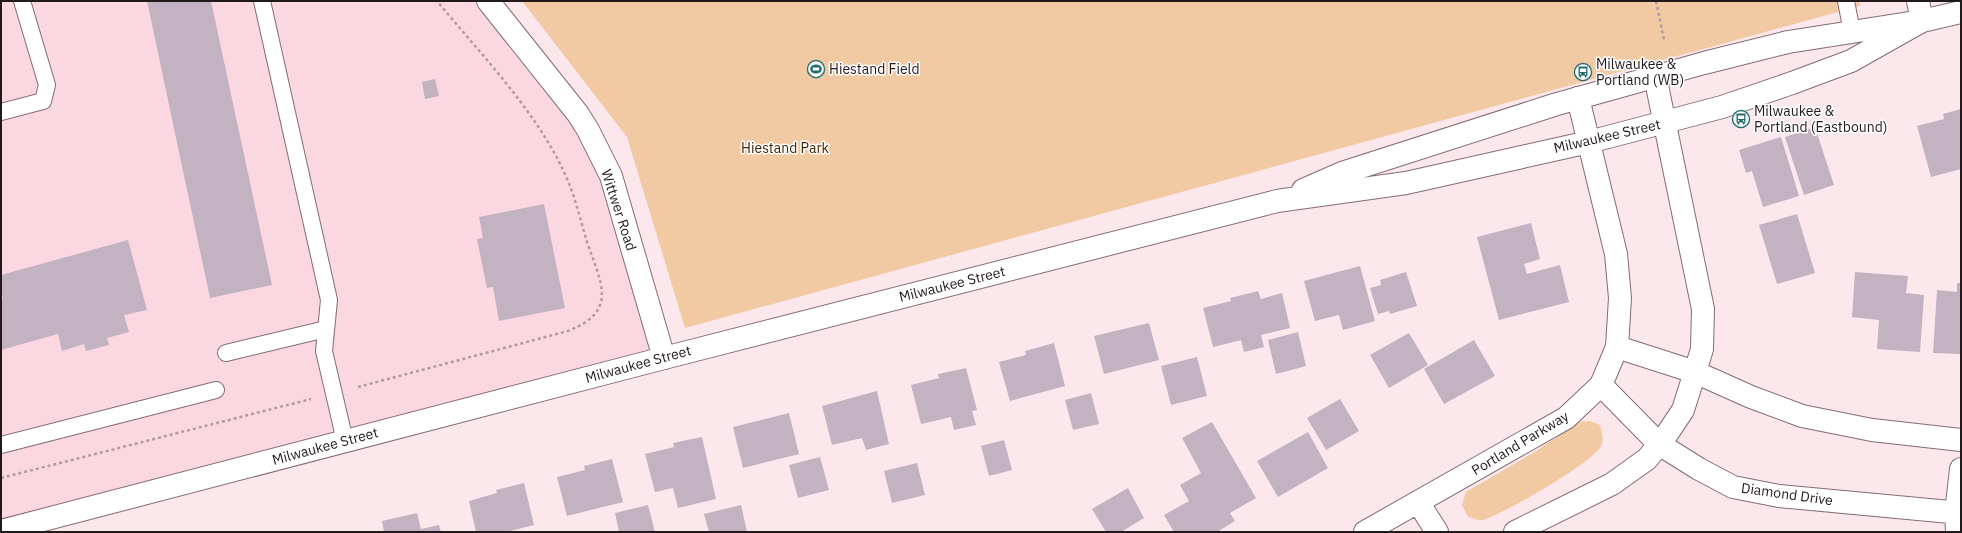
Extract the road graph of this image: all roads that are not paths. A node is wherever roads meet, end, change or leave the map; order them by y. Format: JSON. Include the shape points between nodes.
{"nodes":[{"id":1,"x":22,"y":1,"type":"edge"},
{"id":2,"x":262,"y":1,"type":"edge"},
{"id":3,"x":488,"y":1,"type":"edge"},
{"id":4,"x":1846,"y":1,"type":"edge"},
{"id":5,"x":1920,"y":11,"type":"edge"},
{"id":6,"x":1961,"y":12,"type":"edge"},
{"id":7,"x":1852,"y":32,"type":"junction"},
{"id":8,"x":1655,"y":76,"type":"junction"},
{"id":9,"x":1578,"y":98,"type":"junction"},
{"id":10,"x":1,"y":112,"type":"edge"},
{"id":11,"x":1665,"y":122,"type":"junction"},
{"id":12,"x":1589,"y":142,"type":"junction"},
{"id":13,"x":1277,"y":201,"type":"junction"},
{"id":14,"x":326,"y":329,"type":"junction"},
{"id":15,"x":1617,"y":348,"type":"junction"},
{"id":16,"x":226,"y":354,"type":"dead end"},
{"id":17,"x":664,"y":358,"type":"junction"},
{"id":18,"x":1695,"y":372,"type":"junction"},
{"id":19,"x":1601,"y":385,"type":"junction"},
{"id":20,"x":216,"y":390,"type":"dead end"},
{"id":21,"x":1961,"y":440,"type":"edge"},
{"id":22,"x":345,"y":441,"type":"junction"},
{"id":23,"x":1659,"y":444,"type":"junction"},
{"id":24,"x":1,"y":445,"type":"edge"},
{"id":25,"x":1961,"y":469,"type":"edge"},
{"id":26,"x":1418,"y":502,"type":"junction"},
{"id":27,"x":1958,"y":519,"type":"edge"},
{"id":28,"x":1,"y":531,"type":"edge"},
{"id":29,"x":1365,"y":532,"type":"edge"},
{"id":30,"x":1437,"y":532,"type":"edge"},
{"id":31,"x":1515,"y":532,"type":"edge"}],
"edges":[{"from":1,"to":10,"type":"lane","via":[[47,84],[43,101]]},
{"from":2,"to":14,"type":"lane","via":[[329,300]]},
{"from":3,"to":17,"type":"street","name":"Wittwer Road","via":[[574,108],[611,176]]},
{"from":4,"to":7,"type":"lane"},
{"from":5,"to":6,"type":"street","name":"Milwaukee Street"},
{"from":5,"to":7,"type":"street","name":"Milwaukee Street"},
{"from":5,"to":11,"type":"street","name":"Milwaukee Street","via":[[1851,61],[1750,97]]},
{"from":7,"to":8,"type":"street","name":"Milwaukee Street","via":[[1788,42]]},
{"from":8,"to":9,"type":"street","name":"Milwaukee Street"},
{"from":8,"to":11,"type":"street"},
{"from":9,"to":12,"type":"street","name":"Portland Parkway"},
{"from":9,"to":13,"type":"street","name":"Milwaukee Street","via":[[1342,173]]},
{"from":11,"to":12,"type":"street","name":"Milwaukee Street"},
{"from":11,"to":18,"type":"street","via":[[1703,309],[1702,349]]},
{"from":12,"to":13,"type":"street","name":"Milwaukee Street","via":[[1406,183]]},
{"from":12,"to":15,"type":"street","name":"Portland Parkway","via":[[1616,254],[1620,298]]},
{"from":13,"to":17,"type":"street","name":"Milwaukee Street"},
{"from":14,"to":16,"type":"lane"},
{"from":14,"to":22,"type":"lane","via":[[324,351]]},
{"from":15,"to":18,"type":"street"},
{"from":15,"to":19,"type":"street","name":"Portland Parkway"},
{"from":17,"to":22,"type":"street","name":"Milwaukee Street"},
{"from":18,"to":21,"type":"street","via":[[1750,397],[1802,416],[1872,430]]},
{"from":18,"to":23,"type":"street","via":[[1683,410]]},
{"from":19,"to":23,"type":"street","name":"Diamond Drive"},
{"from":19,"to":26,"type":"street","name":"Portland Parkway","via":[[1566,418]]},
{"from":20,"to":24,"type":"lane"},
{"from":22,"to":28,"type":"street","name":"Milwaukee Street"},
{"from":23,"to":27,"type":"street","name":"Diamond Drive","via":[[1733,487],[1780,496]]},
{"from":23,"to":31,"type":"street","via":[[1648,459],[1612,484]]},
{"from":25,"to":27,"type":"street"},
{"from":26,"to":29,"type":"street","name":"Portland Parkway"},
{"from":26,"to":30,"type":"street"}]}
